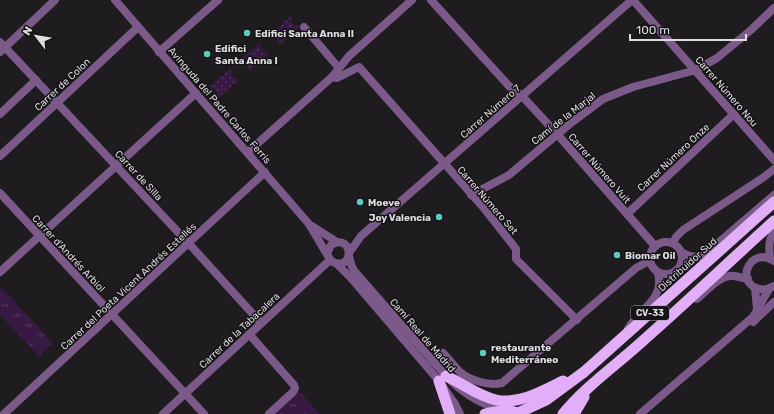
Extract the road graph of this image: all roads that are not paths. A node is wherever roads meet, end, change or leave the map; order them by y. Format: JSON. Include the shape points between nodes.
{"nodes":[{"id":1,"x":56,"y":0,"type":"edge"},
{"id":2,"x":114,"y":0,"type":"edge"},
{"id":3,"x":218,"y":0,"type":"edge"},
{"id":4,"x":412,"y":0,"type":"edge"},
{"id":5,"x":432,"y":0,"type":"edge"},
{"id":6,"x":633,"y":0,"type":"edge"},
{"id":7,"x":774,"y":8,"type":"edge"},
{"id":8,"x":138,"y":27,"type":"junction"},
{"id":9,"x":304,"y":28,"type":"dead end"},
{"id":10,"x":2,"y":47,"type":"edge"},
{"id":11,"x":159,"y":52,"type":"junction"},
{"id":12,"x":338,"y":68,"type":"junction"},
{"id":13,"x":696,"y":70,"type":"junction"},
{"id":14,"x":332,"y":77,"type":"junction"},
{"id":15,"x":36,"y":80,"type":"junction"},
{"id":16,"x":196,"y":93,"type":"junction"},
{"id":17,"x":522,"y":96,"type":"junction"},
{"id":18,"x":57,"y":103,"type":"junction"},
{"id":19,"x":0,"y":114,"type":"edge"},
{"id":20,"x":734,"y":114,"type":"junction"},
{"id":21,"x":558,"y":135,"type":"junction"},
{"id":22,"x":248,"y":152,"type":"junction"},
{"id":23,"x":0,"y":156,"type":"edge"},
{"id":24,"x":774,"y":160,"type":"edge"},
{"id":25,"x":444,"y":164,"type":"junction"},
{"id":26,"x":116,"y":166,"type":"junction"},
{"id":27,"x":774,"y":169,"type":"edge"},
{"id":28,"x":264,"y":172,"type":"junction"},
{"id":29,"x":0,"y":193,"type":"edge"},
{"id":30,"x":471,"y":195,"type":"junction"},
{"id":31,"x":774,"y":195,"type":"edge"},
{"id":32,"x":774,"y":202,"type":"edge"},
{"id":33,"x":627,"y":214,"type":"junction"},
{"id":34,"x":774,"y":221,"type":"edge"},
{"id":35,"x":309,"y":224,"type":"junction"},
{"id":36,"x":774,"y":232,"type":"edge"},
{"id":37,"x":40,"y":236,"type":"junction"},
{"id":38,"x":361,"y":236,"type":"junction"},
{"id":39,"x":340,"y":243,"type":"junction"},
{"id":40,"x":673,"y":243,"type":"junction"},
{"id":41,"x":189,"y":244,"type":"junction"},
{"id":42,"x":655,"y":246,"type":"junction"},
{"id":43,"x":681,"y":252,"type":"junction"},
{"id":44,"x":349,"y":254,"type":"junction"},
{"id":45,"x":331,"y":259,"type":"junction"},
{"id":46,"x":772,"y":260,"type":"edge"},
{"id":47,"x":650,"y":262,"type":"junction"},
{"id":48,"x":0,"y":272,"type":"edge"},
{"id":49,"x":658,"y":273,"type":"junction"},
{"id":50,"x":748,"y":279,"type":"junction"},
{"id":51,"x":772,"y":287,"type":"edge"},
{"id":52,"x":755,"y":288,"type":"junction"},
{"id":53,"x":774,"y":302,"type":"edge"},
{"id":54,"x":757,"y":309,"type":"junction"},
{"id":55,"x":113,"y":314,"type":"junction"},
{"id":56,"x":576,"y":320,"type":"junction"},
{"id":57,"x":261,"y":323,"type":"junction"},
{"id":58,"x":740,"y":328,"type":"junction"},
{"id":59,"x":249,"y":334,"type":"junction"},
{"id":60,"x":625,"y":335,"type":"junction"},
{"id":61,"x":645,"y":339,"type":"junction"},
{"id":62,"x":432,"y":361,"type":"junction"},
{"id":63,"x":584,"y":372,"type":"junction"},
{"id":64,"x":442,"y":378,"type":"junction"},
{"id":65,"x":594,"y":382,"type":"junction"},
{"id":66,"x":185,"y":393,"type":"junction"},
{"id":67,"x":499,"y":410,"type":"junction"},
{"id":68,"x":2,"y":413,"type":"edge"},
{"id":69,"x":162,"y":414,"type":"edge"},
{"id":70,"x":204,"y":414,"type":"edge"},
{"id":71,"x":270,"y":414,"type":"edge"},
{"id":72,"x":450,"y":414,"type":"edge"},
{"id":73,"x":460,"y":414,"type":"edge"},
{"id":74,"x":485,"y":414,"type":"edge"},
{"id":75,"x":519,"y":414,"type":"edge"},
{"id":76,"x":563,"y":414,"type":"edge"},
{"id":77,"x":574,"y":414,"type":"edge"},
{"id":78,"x":640,"y":414,"type":"edge"}],
"edges":[{"from":1,"to":10,"type":"street"},
{"from":2,"to":8,"type":"street","name":"Avinguda del Padre Carlos Ferris"},
{"from":3,"to":11,"type":"street"},
{"from":4,"to":12,"type":"street"},
{"from":5,"to":17,"type":"street","name":"Carrer Número Vuit","via":[[509,86]]},
{"from":6,"to":13,"type":"street","name":"Carrer Número Nou"},
{"from":6,"to":17,"type":"street","name":"Carrer Número 7"},
{"from":7,"to":13,"type":"street","name":"Camí de la Marjal","via":[[717,58]]},
{"from":8,"to":11,"type":"street","name":"Avinguda del Padre Carlos Ferris"},
{"from":8,"to":18,"type":"street","name":"Carrer de Colon"},
{"from":9,"to":12,"type":"street"},
{"from":10,"to":15,"type":"street","name":"Carrer de Silla"},
{"from":11,"to":16,"type":"street","name":"Avinguda del Padre Carlos Ferris"},
{"from":12,"to":14,"type":"street"},
{"from":13,"to":20,"type":"street","name":"Carrer Número Nou"},
{"from":13,"to":21,"type":"street","name":"Camí de la Marjal","via":[[633,87],[603,99]]},
{"from":14,"to":22,"type":"street"},
{"from":14,"to":25,"type":"street","name":"Carrer Número Set","via":[[337,78],[359,67]]},
{"from":15,"to":18,"type":"street","name":"Carrer de Silla"},
{"from":15,"to":19,"type":"street"},
{"from":16,"to":22,"type":"street","name":"Avinguda del Padre Carlos Ferris"},
{"from":16,"to":26,"type":"street"},
{"from":17,"to":21,"type":"street","name":"Carrer Número Vuit"},
{"from":17,"to":25,"type":"street","name":"Carrer Número 7"},
{"from":18,"to":23,"type":"street","name":"Carrer de Colon"},
{"from":18,"to":26,"type":"street","name":"Carrer de Silla"},
{"from":20,"to":24,"type":"street","name":"Carrer Número Nou"},
{"from":20,"to":33,"type":"street","name":"Carrer Número Onze"},
{"from":21,"to":30,"type":"street","name":"Camí de la Marjal","via":[[508,175]]},
{"from":21,"to":33,"type":"street","name":"Carrer Número Vuit"},
{"from":22,"to":28,"type":"street","name":"Avinguda del Padre Carlos Ferris"},
{"from":25,"to":30,"type":"street","name":"Carrer Número Set"},
{"from":25,"to":38,"type":"street","name":"Carrer Número 7"},
{"from":26,"to":37,"type":"street"},
{"from":26,"to":41,"type":"street","name":"Carrer de Silla"},
{"from":27,"to":40,"type":"street","via":[[683,230]]},
{"from":28,"to":35,"type":"street","name":"Avinguda del Padre Carlos Ferris"},
{"from":28,"to":41,"type":"street","name":"Carrer del Poeta Vicent Andrés Estellés"},
{"from":29,"to":37,"type":"street","name":"Carrer d'Andrés Arbiol"},
{"from":30,"to":56,"type":"street","name":"Carrer Número Set","via":[[516,249],[516,259]]},
{"from":31,"to":43,"type":"street","via":[[704,255],[697,258]]},
{"from":32,"to":60,"type":"highway","name":"Distribuïdor Sud","number":"CV-33"},
{"from":33,"to":42,"type":"street","name":"Carrer Número Vuit"},
{"from":34,"to":61,"type":"highway","number":"CV-33"},
{"from":35,"to":39,"type":"street","name":"Avinguda del Padre Carlos Ferris"},
{"from":35,"to":45,"type":"street","name":"Avinguda del Padre Carlos Ferris"},
{"from":36,"to":46,"type":"street","via":[[768,246]]},
{"from":37,"to":48,"type":"street"},
{"from":37,"to":55,"type":"street","name":"Carrer d'Andrés Arbiol"},
{"from":38,"to":39,"type":"street","name":"Carrer Número 7"},
{"from":38,"to":44,"type":"street","name":"Carrer Número 7"},
{"from":39,"to":44,"type":"street","via":[[346,246]]},
{"from":39,"to":45,"type":"street","via":[[331,245]]},
{"from":40,"to":42,"type":"street","via":[[664,242]]},
{"from":40,"to":43,"type":"street"},
{"from":41,"to":55,"type":"street","name":"Carrer del Poeta Vicent Andrés Estellés"},
{"from":41,"to":57,"type":"street","name":"Carrer de Silla"},
{"from":42,"to":47,"type":"street","via":[[650,253]]},
{"from":43,"to":49,"type":"street","via":[[682,258],[678,268],[669,274]]},
{"from":44,"to":45,"type":"street","via":[[345,261]]},
{"from":44,"to":62,"type":"street","name":"Camí Real de Madrid","via":[[355,272]]},
{"from":45,"to":57,"type":"street","name":"Carrer de la Tabacalera"},
{"from":45,"to":64,"type":"street","name":"Camí Real de Madrid"},
{"from":46,"to":50,"type":"street","via":[[761,257],[752,261],[747,270]]},
{"from":47,"to":49,"type":"street"},
{"from":47,"to":56,"type":"street","via":[[636,268]]},
{"from":49,"to":60,"type":"street","via":[[659,286],[653,301],[633,321]]},
{"from":50,"to":52,"type":"street"},
{"from":50,"to":61,"type":"street","via":[[730,276],[717,282],[656,334]]},
{"from":51,"to":52,"type":"street","via":[[764,290]]},
{"from":51,"to":54,"type":"street"},
{"from":52,"to":54,"type":"street"},
{"from":53,"to":58,"type":"street","via":[[751,324]]},
{"from":54,"to":58,"type":"street","via":[[753,317]]},
{"from":55,"to":66,"type":"street","name":"Carrer d'Andrés Arbiol"},
{"from":55,"to":68,"type":"street","name":"Carrer del Poeta Vicent Andrés Estellés"},
{"from":56,"to":62,"type":"street","via":[[502,383],[495,385],[477,381],[462,373],[443,353]]},
{"from":57,"to":59,"type":"street","name":"Carrer de la Tabacalera"},
{"from":58,"to":78,"type":"street"},
{"from":59,"to":66,"type":"street","name":"Carrer de la Tabacalera"},
{"from":59,"to":71,"type":"street","via":[[295,388]]},
{"from":60,"to":63,"type":"highway","name":"Distribuïdor Sud","number":"CV-33"},
{"from":61,"to":65,"type":"highway","number":"CV-33"},
{"from":62,"to":64,"type":"street","name":"Camí Real de Madrid"},
{"from":63,"to":64,"type":"highway","via":[[524,398],[506,401],[495,400]]},
{"from":63,"to":75,"type":"highway","name":"Distribuïdor Sud","number":"CV-33","via":[[546,400]]},
{"from":64,"to":67,"type":"street","name":"Camí Real de Madrid","via":[[466,394]]},
{"from":64,"to":72,"type":"highway"},
{"from":64,"to":73,"type":"street","name":"Camí Real de Madrid"},
{"from":65,"to":76,"type":"highway","number":"CV-33"},
{"from":65,"to":77,"type":"highway"},
{"from":66,"to":69,"type":"street","name":"Carrer de la Tabacalera"},
{"from":66,"to":70,"type":"street","name":"Carrer d'Andrés Arbiol"},
{"from":67,"to":74,"type":"highway","number":"CV-33"},
{"from":67,"to":75,"type":"highway","number":"CV-33"}]}
